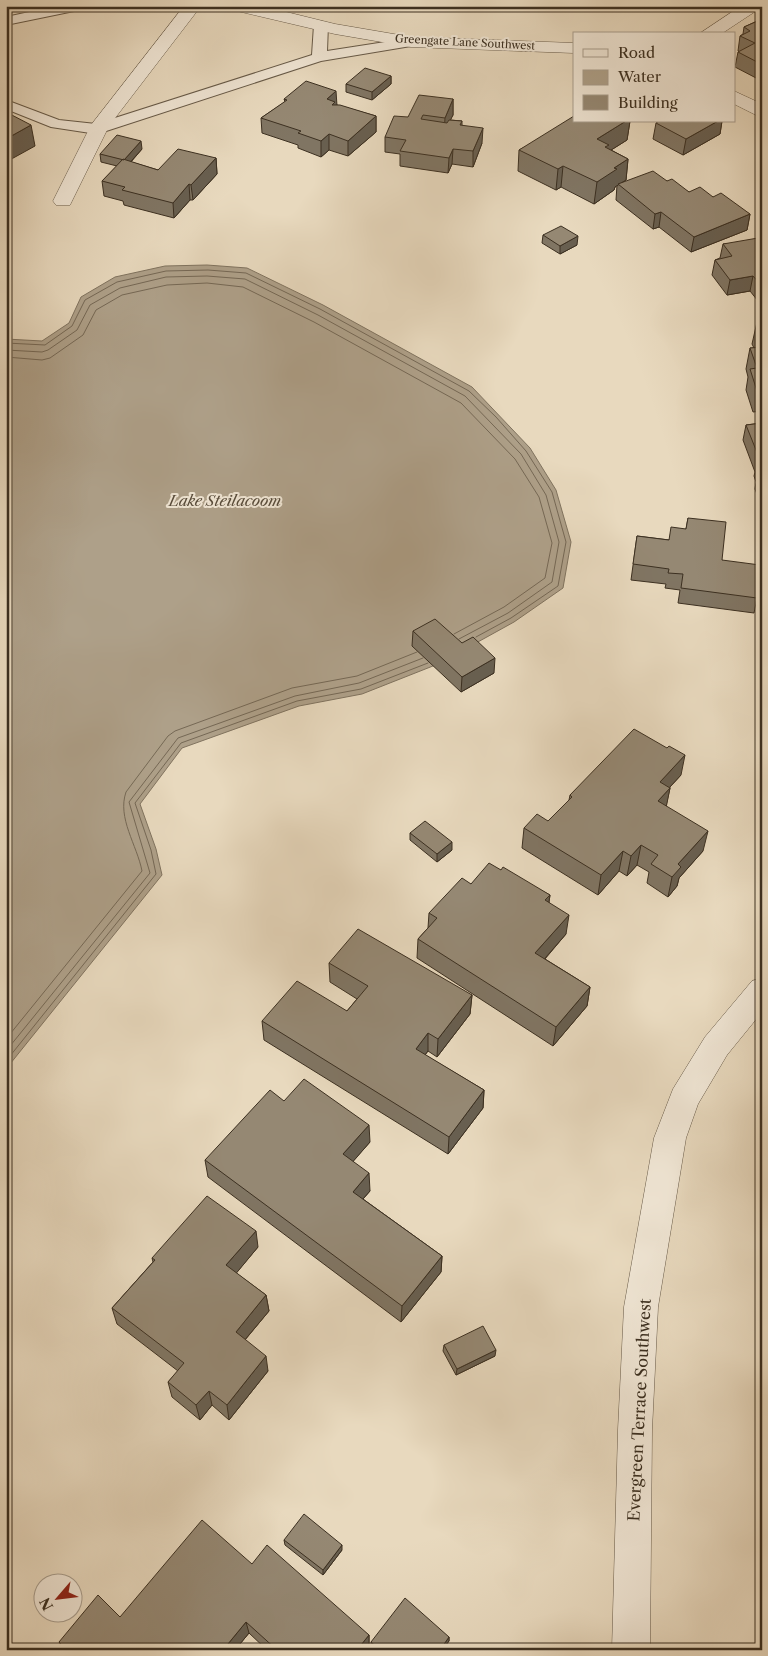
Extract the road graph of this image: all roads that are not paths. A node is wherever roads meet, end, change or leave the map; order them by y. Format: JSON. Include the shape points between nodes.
{"nodes":[{"id":1,"x":79,"y":6,"type":"edge"},
{"id":2,"x":193,"y":6,"type":"edge"},
{"id":3,"x":239,"y":6,"type":"edge"},
{"id":4,"x":754,"y":6,"type":"edge"},
{"id":5,"x":6,"y":21,"type":"edge"},
{"id":6,"x":322,"y":25,"type":"junction"},
{"id":7,"x":711,"y":32,"type":"edge"},
{"id":8,"x":412,"y":42,"type":"junction"},
{"id":9,"x":573,"y":48,"type":"edge"},
{"id":10,"x":319,"y":56,"type":"junction"},
{"id":11,"x":736,"y":97,"type":"edge"},
{"id":12,"x":6,"y":104,"type":"edge"},
{"id":13,"x":762,"y":112,"type":"edge"},
{"id":14,"x":98,"y":130,"type":"junction"},
{"id":15,"x":63,"y":202,"type":"dead end"},
{"id":16,"x":762,"y":990,"type":"edge"},
{"id":17,"x":631,"y":1650,"type":"edge"}],
"edges":[{"from":1,"to":5,"type":"lane"},
{"from":2,"to":14,"type":"street"},
{"from":3,"to":6,"type":"street","name":"Greengate Lane Southwest"},
{"from":4,"to":7,"type":"street"},
{"from":6,"to":8,"type":"street","name":"Greengate Lane Southwest"},
{"from":6,"to":10,"type":"lane"},
{"from":8,"to":9,"type":"street","name":"Greengate Lane Southwest"},
{"from":8,"to":10,"type":"lane"},
{"from":10,"to":14,"type":"lane"},
{"from":11,"to":13,"type":"street"},
{"from":12,"to":14,"type":"lane","via":[[56,124]]},
{"from":14,"to":15,"type":"street"},
{"from":16,"to":17,"type":"street","name":"Evergreen Terrace Southwest","via":[[716,1046],[689,1091],[670,1138],[641,1307]]}]}
